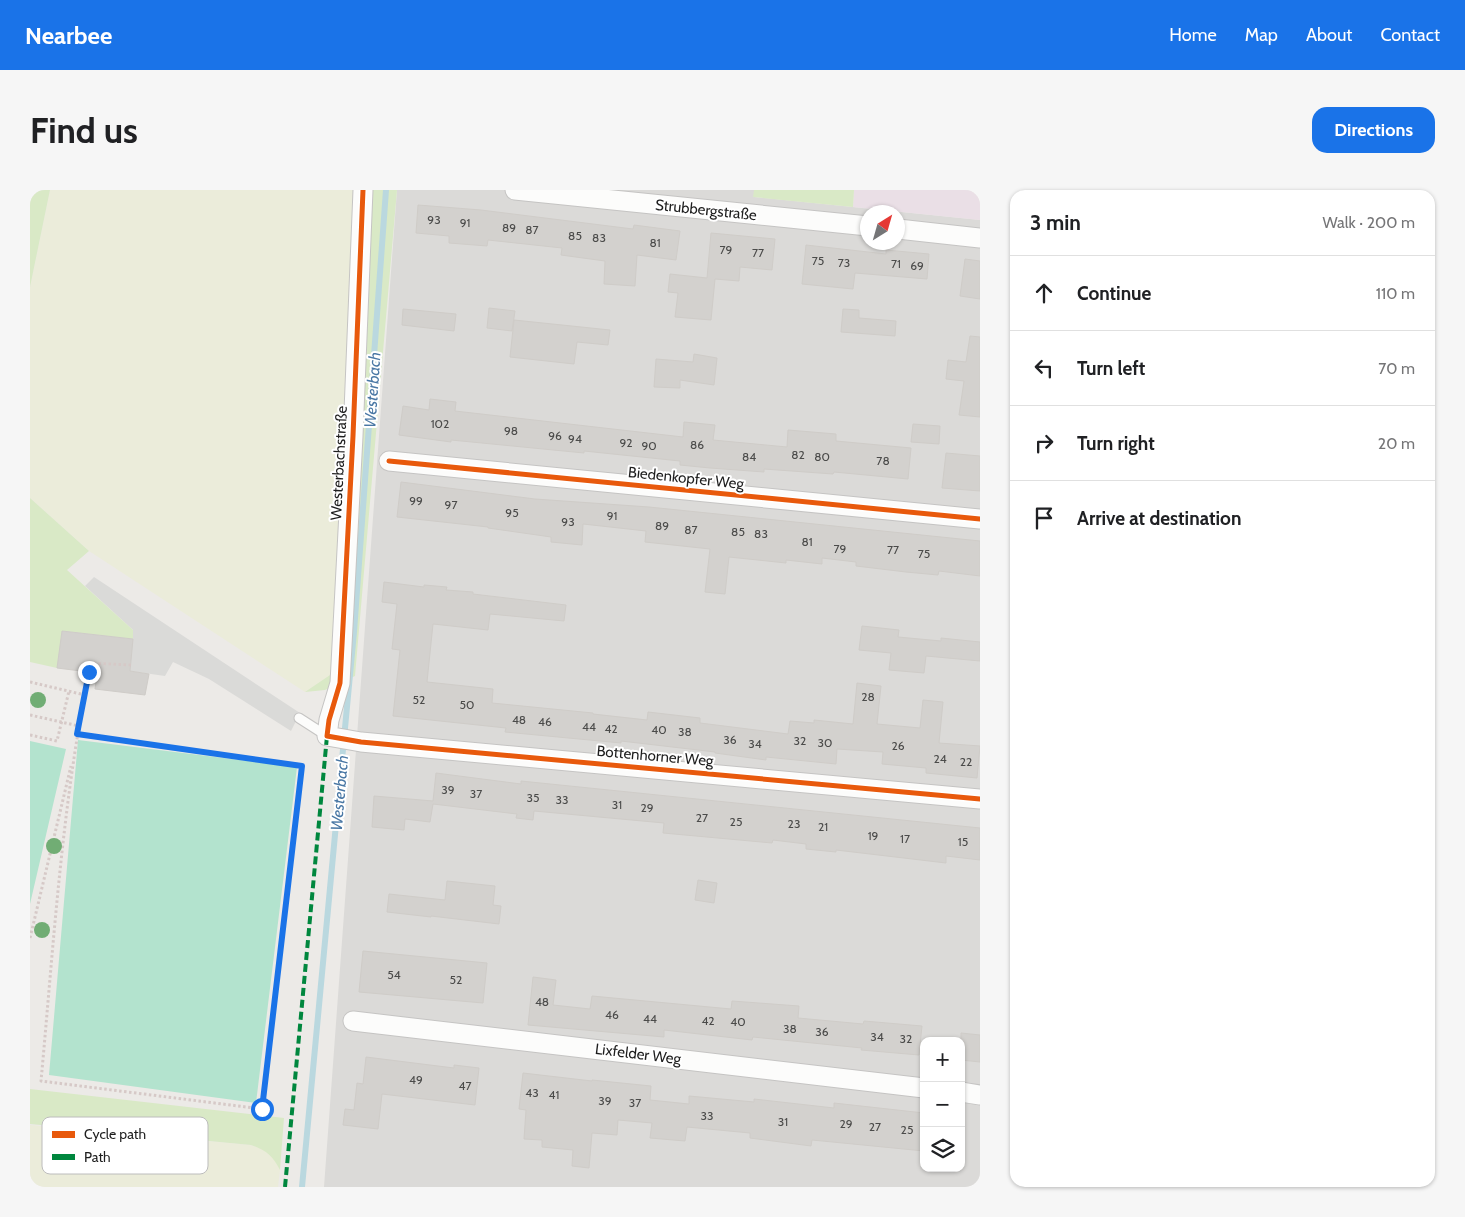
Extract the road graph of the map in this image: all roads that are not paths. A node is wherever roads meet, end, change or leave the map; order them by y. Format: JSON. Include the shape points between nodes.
{"nodes":[{"id":1,"x":363,"y":190,"type":"edge"},
{"id":2,"x":515,"y":190,"type":"edge"},
{"id":3,"x":860,"y":225,"type":"edge"},
{"id":4,"x":905,"y":230,"type":"edge"},
{"id":5,"x":980,"y":238,"type":"edge"},
{"id":6,"x":389,"y":461,"type":"dead end"},
{"id":7,"x":980,"y":519,"type":"edge"},
{"id":8,"x":299,"y":718,"type":"dead end"},
{"id":9,"x":331,"y":737,"type":"junction"},
{"id":10,"x":980,"y":800,"type":"edge"},
{"id":11,"x":353,"y":1020,"type":"dead end"},
{"id":12,"x":920,"y":1088,"type":"edge"},
{"id":13,"x":965,"y":1093,"type":"edge"},
{"id":14,"x":980,"y":1095,"type":"edge"}],
"edges":[{"from":1,"to":9,"type":"street","name":"Westerbachstraße","via":[[340,683],[329,720]]},
{"from":2,"to":3,"type":"street","name":"Strubbergstraße"},
{"from":4,"to":5,"type":"street"},
{"from":6,"to":7,"type":"street","name":"Biedenkopfer Weg"},
{"from":8,"to":9,"type":"lane"},
{"from":9,"to":10,"type":"street","name":"Bottenhorner Weg"},
{"from":11,"to":12,"type":"street","name":"Lixfelder Weg"},
{"from":13,"to":14,"type":"street"}]}
